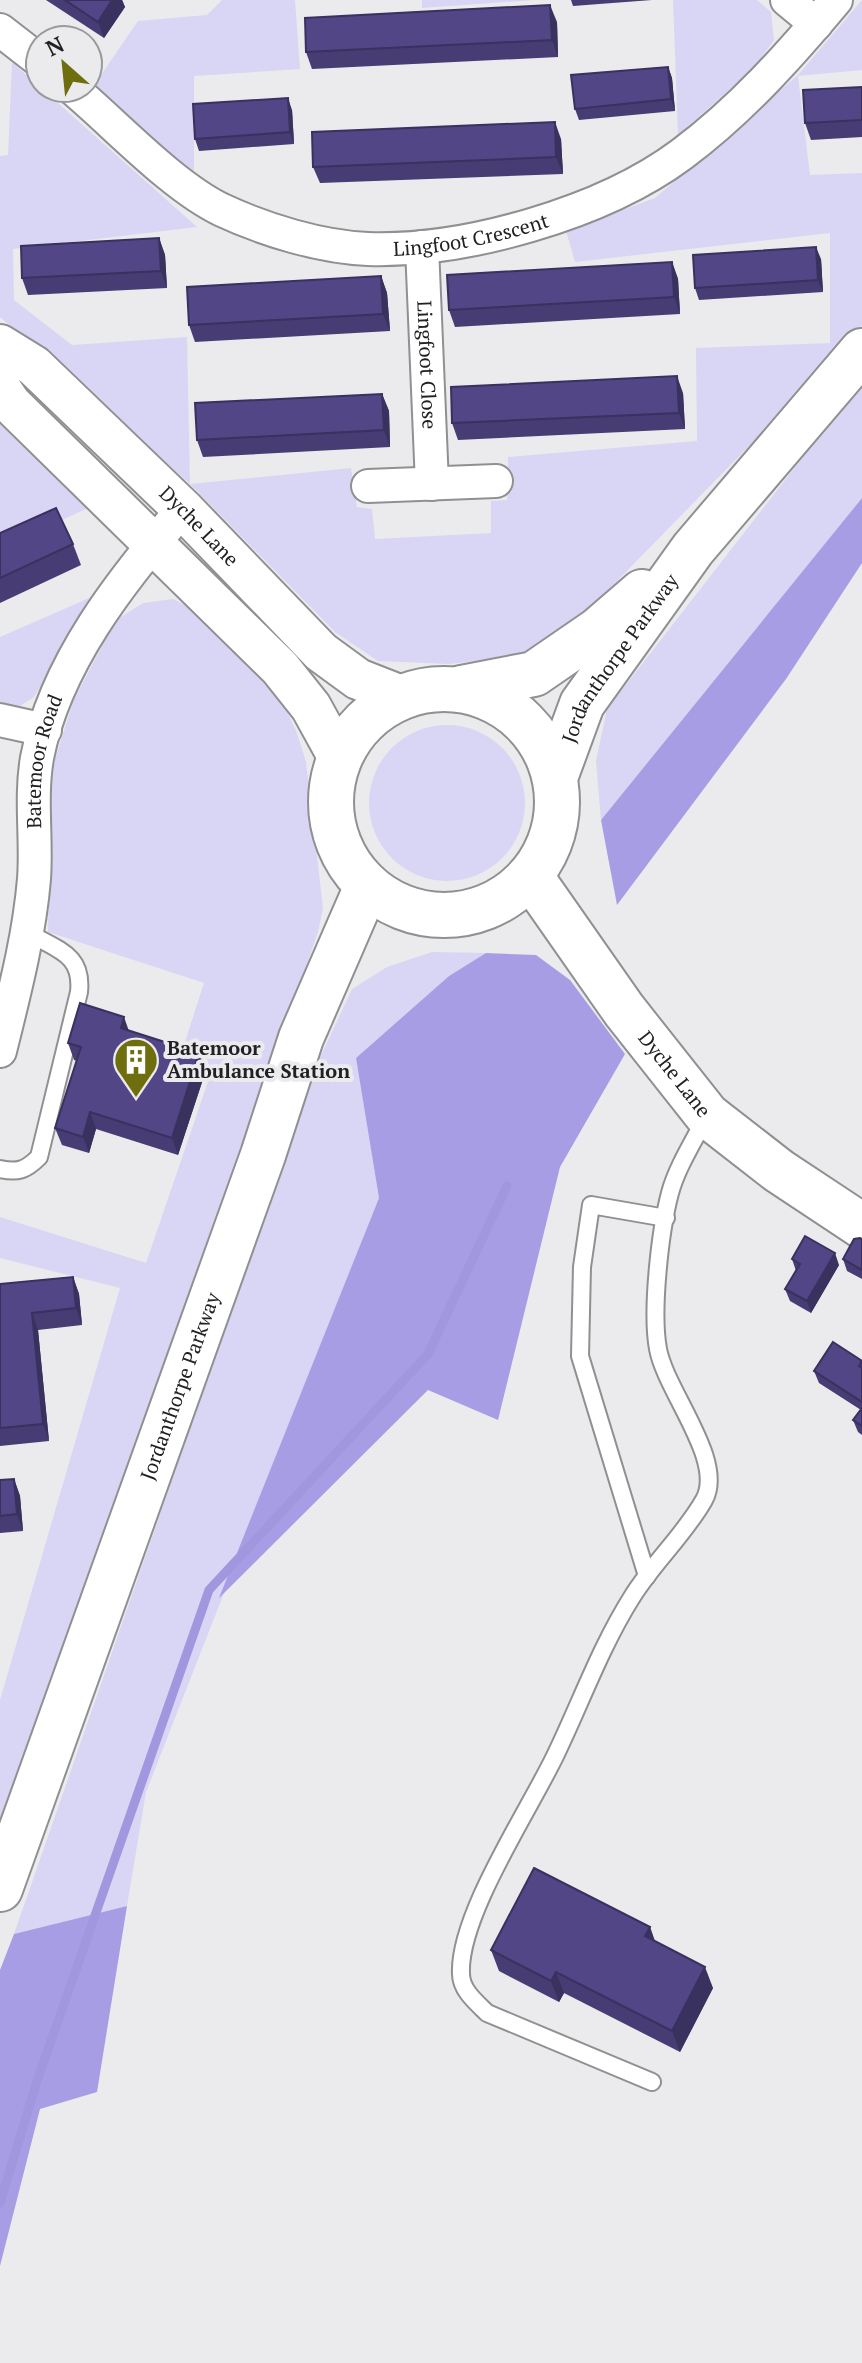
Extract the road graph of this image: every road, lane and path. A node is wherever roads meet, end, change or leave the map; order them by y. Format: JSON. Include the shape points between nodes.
{"nodes":[{"id":1,"x":787,"y":0,"type":"edge"},
{"id":2,"x":826,"y":12,"type":"edge"},
{"id":3,"x":0,"y":30,"type":"edge"},
{"id":4,"x":24,"y":49,"type":"edge"},
{"id":5,"x":91,"y":104,"type":"edge"},
{"id":6,"x":422,"y":247,"type":"junction"},
{"id":7,"x":0,"y":345,"type":"edge"},
{"id":8,"x":862,"y":351,"type":"edge"},
{"id":9,"x":0,"y":388,"type":"edge"},
{"id":10,"x":496,"y":481,"type":"dead end"},
{"id":11,"x":432,"y":484,"type":"junction"},
{"id":12,"x":368,"y":486,"type":"dead end"},
{"id":13,"x":183,"y":509,"type":"junction"},
{"id":14,"x":154,"y":543,"type":"junction"},
{"id":15,"x":693,"y":549,"type":"junction"},
{"id":16,"x":461,"y":688,"type":"junction"},
{"id":17,"x":404,"y":697,"type":"junction"},
{"id":18,"x":0,"y":720,"type":"edge"},
{"id":19,"x":45,"y":730,"type":"junction"},
{"id":20,"x":339,"y":758,"type":"junction"},
{"id":21,"x":556,"y":775,"type":"junction"},
{"id":22,"x":531,"y":877,"type":"junction"},
{"id":23,"x":367,"y":886,"type":"junction"},
{"id":24,"x":29,"y":933,"type":"junction"},
{"id":25,"x":0,"y":1051,"type":"edge"},
{"id":26,"x":707,"y":1115,"type":"junction"},
{"id":27,"x":0,"y":1169,"type":"edge"},
{"id":28,"x":666,"y":1218,"type":"junction"},
{"id":29,"x":862,"y":1226,"type":"edge"},
{"id":30,"x":647,"y":1576,"type":"junction"},
{"id":31,"x":0,"y":1889,"type":"edge"},
{"id":32,"x":652,"y":2082,"type":"dead end"}],
"edges":[{"from":1,"to":2,"type":"street"},
{"from":2,"to":6,"type":"street","name":"Lingfoot Crescent","via":[[718,125],[630,186],[577,212]]},
{"from":3,"to":4,"type":"street"},
{"from":5,"to":6,"type":"street","name":"Lingfoot Crescent","via":[[219,208],[321,241],[366,249]]},
{"from":6,"to":11,"type":"street","name":"Lingfoot Close"},
{"from":7,"to":13,"type":"street","name":"Dyche Lane","via":[[34,366]]},
{"from":8,"to":15,"type":"main road","name":"Jordanthorpe Parkway"},
{"from":9,"to":14,"type":"street"},
{"from":10,"to":11,"type":"street"},
{"from":11,"to":12,"type":"street"},
{"from":13,"to":14,"type":"street","name":"Batemoor Road"},
{"from":13,"to":17,"type":"street","name":"Dyche Lane","via":[[321,652],[358,679]]},
{"from":14,"to":19,"type":"street","name":"Batemoor Road","via":[[86,638]]},
{"from":14,"to":20,"type":"street","via":[[280,668],[311,707]]},
{"from":15,"to":16,"type":"main road","name":"Jordanthorpe Parkway","via":[[598,630],[534,674]]},
{"from":15,"to":21,"type":"main road","name":"Jordanthorpe Parkway","via":[[582,704]]},
{"from":16,"to":17,"type":"main road","via":[[422,690]]},
{"from":16,"to":21,"type":"main road","via":[[499,701],[540,738]]},
{"from":17,"to":20,"type":"main road","via":[[385,704],[357,728]]},
{"from":18,"to":19,"type":"street"},
{"from":19,"to":24,"type":"street","name":"Batemoor Road","via":[[37,758]]},
{"from":20,"to":23,"type":"main road","via":[[331,817],[343,855]]},
{"from":21,"to":22,"type":"main road","via":[[554,834]]},
{"from":22,"to":23,"type":"main road","via":[[499,902],[449,916],[410,911]]},
{"from":22,"to":26,"type":"main road","name":"Dyche Lane","via":[[624,1010]]},
{"from":23,"to":31,"type":"main road","name":"Jordanthorpe Parkway","via":[[301,1038]]},
{"from":24,"to":25,"type":"street","name":"Batemoor Road"},
{"from":24,"to":27,"type":"lane","via":[[76,962],[79,992],[39,1157],[28,1169]]},
{"from":26,"to":28,"type":"lane","via":[[670,1192]]},
{"from":26,"to":29,"type":"main road","name":"Dyche Lane"},
{"from":28,"to":30,"type":"lane","via":[[657,1283],[658,1350],[712,1481],[704,1500]]},
{"from":28,"to":30,"type":"lane","via":[[591,1205],[582,1267],[580,1356]]},
{"from":30,"to":32,"type":"lane","via":[[576,1706],[465,1936],[460,1976],[487,2013]]}]}
